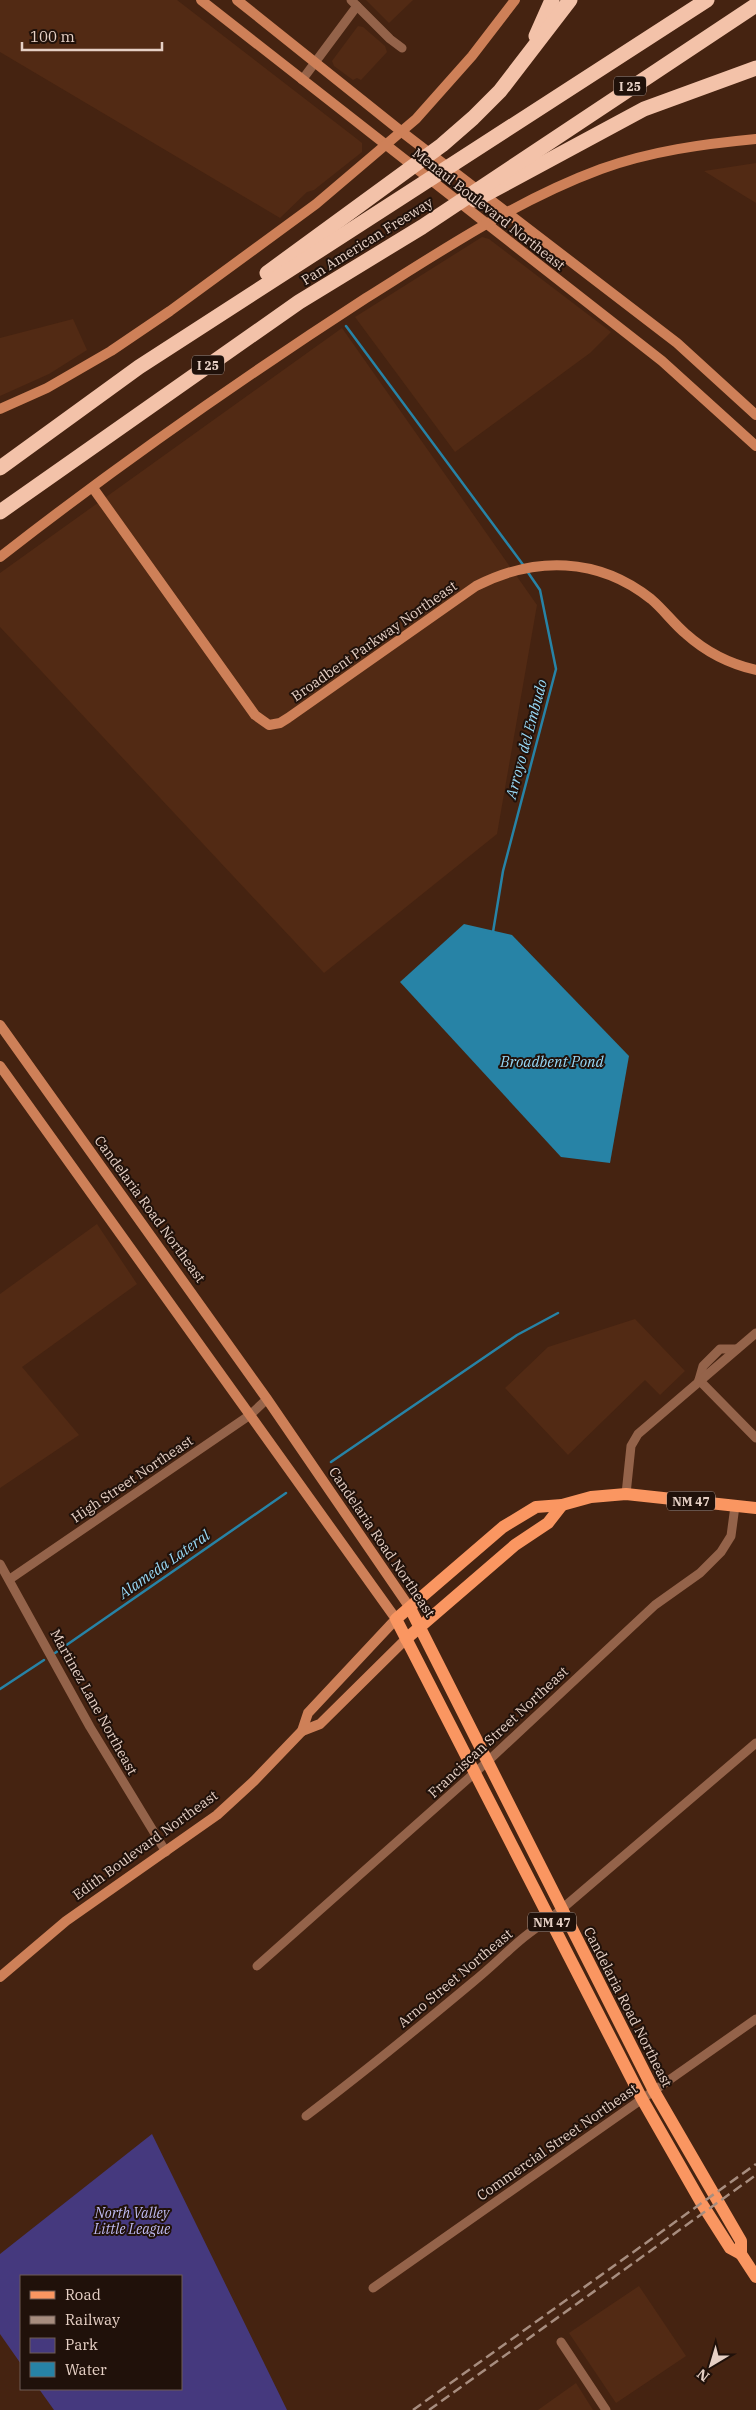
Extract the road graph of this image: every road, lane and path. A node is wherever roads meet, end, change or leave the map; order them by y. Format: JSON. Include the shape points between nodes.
{"nodes":[{"id":1,"x":201,"y":0,"type":"edge"},
{"id":2,"x":237,"y":0,"type":"edge"},
{"id":3,"x":515,"y":0,"type":"edge"},
{"id":4,"x":570,"y":0,"type":"edge"},
{"id":5,"x":707,"y":0,"type":"edge"},
{"id":6,"x":354,"y":3,"type":"edge"},
{"id":7,"x":756,"y":4,"type":"edge"},
{"id":8,"x":550,"y":6,"type":"edge"},
{"id":9,"x":402,"y":48,"type":"dead end"},
{"id":10,"x":316,"y":62,"type":"junction"},
{"id":11,"x":756,"y":68,"type":"edge"},
{"id":12,"x":302,"y":80,"type":"junction"},
{"id":13,"x":500,"y":92,"type":"junction"},
{"id":14,"x":402,"y":132,"type":"junction"},
{"id":15,"x":756,"y":139,"type":"edge"},
{"id":16,"x":386,"y":146,"type":"junction"},
{"id":17,"x":508,"y":212,"type":"junction"},
{"id":18,"x":486,"y":225,"type":"junction"},
{"id":19,"x":422,"y":227,"type":"junction"},
{"id":20,"x":139,"y":367,"type":"junction"},
{"id":21,"x":0,"y":409,"type":"edge"},
{"id":22,"x":756,"y":415,"type":"edge"},
{"id":23,"x":756,"y":446,"type":"edge"},
{"id":24,"x":0,"y":468,"type":"edge"},
{"id":25,"x":93,"y":488,"type":"junction"},
{"id":26,"x":0,"y":512,"type":"edge"},
{"id":27,"x":0,"y":557,"type":"edge"},
{"id":28,"x":756,"y":670,"type":"edge"},
{"id":29,"x":0,"y":1025,"type":"edge"},
{"id":30,"x":0,"y":1066,"type":"edge"},
{"id":31,"x":756,"y":1333,"type":"edge"},
{"id":32,"x":699,"y":1380,"type":"junction"},
{"id":33,"x":267,"y":1399,"type":"junction"},
{"id":34,"x":250,"y":1415,"type":"junction"},
{"id":35,"x":756,"y":1438,"type":"edge"},
{"id":36,"x":626,"y":1494,"type":"junction"},
{"id":37,"x":562,"y":1505,"type":"junction"},
{"id":38,"x":736,"y":1506,"type":"junction"},
{"id":39,"x":756,"y":1508,"type":"edge"},
{"id":40,"x":0,"y":1564,"type":"edge"},
{"id":41,"x":10,"y":1579,"type":"junction"},
{"id":42,"x":410,"y":1608,"type":"junction"},
{"id":43,"x":396,"y":1619,"type":"junction"},
{"id":44,"x":421,"y":1627,"type":"junction"},
{"id":45,"x":406,"y":1639,"type":"junction"},
{"id":46,"x":302,"y":1731,"type":"junction"},
{"id":47,"x":756,"y":1743,"type":"edge"},
{"id":48,"x":488,"y":1761,"type":"junction"},
{"id":49,"x":476,"y":1772,"type":"junction"},
{"id":50,"x":166,"y":1852,"type":"junction"},
{"id":51,"x":561,"y":1909,"type":"junction"},
{"id":52,"x":550,"y":1919,"type":"junction"},
{"id":53,"x":257,"y":1966,"type":"dead end"},
{"id":54,"x":0,"y":1977,"type":"edge"},
{"id":55,"x":756,"y":2019,"type":"edge"},
{"id":56,"x":654,"y":2091,"type":"junction"},
{"id":57,"x":642,"y":2099,"type":"junction"},
{"id":58,"x":306,"y":2116,"type":"dead end"},
{"id":59,"x":741,"y":2254,"type":"junction"},
{"id":60,"x":756,"y":2277,"type":"edge"},
{"id":61,"x":373,"y":2288,"type":"dead end"},
{"id":62,"x":561,"y":2342,"type":"dead end"},
{"id":63,"x":606,"y":2410,"type":"edge"}],
"edges":[{"from":1,"to":12,"type":"main road","name":"Menaul Boulevard Northeast"},
{"from":2,"to":10,"type":"main road","name":"Menaul Boulevard Northeast"},
{"from":3,"to":14,"type":"main road","via":[[472,56]]},
{"from":4,"to":13,"type":"highway"},
{"from":5,"to":20,"type":"highway","name":"Pan American Freeway","number":"I 25"},
{"from":6,"to":9,"type":"street"},
{"from":6,"to":10,"type":"street"},
{"from":7,"to":19,"type":"highway","name":"Pan American Freeway","number":"I 25"},
{"from":8,"to":13,"type":"highway"},
{"from":10,"to":12,"type":"street"},
{"from":10,"to":14,"type":"main road","name":"Menaul Boulevard Northeast"},
{"from":11,"to":19,"type":"highway","via":[[644,108]]},
{"from":12,"to":16,"type":"main road","name":"Menaul Boulevard Northeast"},
{"from":13,"to":20,"type":"highway","via":[[457,132]]},
{"from":14,"to":16,"type":"main road"},
{"from":14,"to":17,"type":"main road","name":"Menaul Boulevard Northeast"},
{"from":15,"to":17,"type":"main road","via":[[698,145],[629,160],[578,178]]},
{"from":16,"to":18,"type":"main road","name":"Menaul Boulevard Northeast"},
{"from":16,"to":21,"type":"main road","via":[[286,227],[119,346],[72,374]]},
{"from":17,"to":18,"type":"main road"},
{"from":17,"to":22,"type":"main road","name":"Menaul Boulevard Northeast","via":[[677,343]]},
{"from":18,"to":23,"type":"main road","name":"Menaul Boulevard Northeast","via":[[662,360]]},
{"from":18,"to":25,"type":"main road","via":[[287,349]]},
{"from":19,"to":26,"type":"highway","name":"Pan American Freeway","number":"I 25","via":[[292,307]]},
{"from":20,"to":24,"type":"highway","name":"Pan American Freeway","number":"I 25"},
{"from":25,"to":27,"type":"main road"},
{"from":25,"to":28,"type":"main road","name":"Broadbent Parkway Northeast","via":[[255,715],[269,724],[288,718],[476,586],[509,572],[542,565],[587,568],[620,580],[652,600],[685,634],[706,650],[731,663]]},
{"from":29,"to":33,"type":"main road","name":"Candelaria Road Northeast"},
{"from":30,"to":34,"type":"main road"},
{"from":31,"to":32,"type":"street","via":[[737,1348],[720,1349],[703,1366]]},
{"from":32,"to":35,"type":"street"},
{"from":32,"to":36,"type":"street","via":[[638,1434],[631,1446]]},
{"from":33,"to":34,"type":"street","name":"High Street Northeast"},
{"from":33,"to":42,"type":"main road","name":"Candelaria Road Northeast"},
{"from":34,"to":41,"type":"street","name":"High Street Northeast"},
{"from":34,"to":43,"type":"main road"},
{"from":36,"to":37,"type":"main road","name":"Edith Boulevard Northeast","number":"NM 47","via":[[591,1497]]},
{"from":36,"to":38,"type":"main road","number":"NM 47"},
{"from":37,"to":42,"type":"main road","name":"Edith Boulevard Northeast","number":"NM 47","via":[[536,1507],[502,1527]]},
{"from":37,"to":44,"type":"main road","name":"Edith Boulevard Northeast","via":[[548,1523],[515,1545]]},
{"from":38,"to":39,"type":"main road","number":"NM 47"},
{"from":38,"to":48,"type":"street","name":"Franciscan Street Northeast","via":[[731,1536],[722,1552],[700,1573],[656,1605]]},
{"from":40,"to":41,"type":"street","name":"Martinez Lane Northeast"},
{"from":41,"to":50,"type":"street","name":"Martinez Lane Northeast","via":[[90,1727]]},
{"from":42,"to":43,"type":"main road","name":"Edith Boulevard Northeast","number":"NM 47"},
{"from":42,"to":44,"type":"main road","name":"Candelaria Road Northeast","number":"NM 47"},
{"from":43,"to":45,"type":"main road","number":"NM 47"},
{"from":43,"to":46,"type":"main road","name":"Edith Boulevard Northeast","via":[[308,1713]]},
{"from":44,"to":45,"type":"main road","name":"Edith Boulevard Northeast"},
{"from":44,"to":48,"type":"main road","name":"Candelaria Road Northeast","number":"NM 47"},
{"from":45,"to":46,"type":"main road","name":"Edith Boulevard Northeast","via":[[320,1724]]},
{"from":45,"to":49,"type":"main road","number":"NM 47"},
{"from":46,"to":50,"type":"main road","name":"Edith Boulevard Northeast","via":[[216,1815]]},
{"from":47,"to":51,"type":"street","name":"Arno Street Northeast"},
{"from":48,"to":49,"type":"street","name":"Franciscan Street Northeast"},
{"from":48,"to":51,"type":"main road","name":"Candelaria Road Northeast","number":"NM 47"},
{"from":49,"to":52,"type":"main road","number":"NM 47"},
{"from":49,"to":53,"type":"street","name":"Franciscan Street Northeast"},
{"from":50,"to":54,"type":"main road","name":"Edith Boulevard Northeast","via":[[66,1921]]},
{"from":51,"to":52,"type":"street","name":"Arno Street Northeast"},
{"from":51,"to":56,"type":"main road","name":"Candelaria Road Northeast","number":"NM 47"},
{"from":52,"to":57,"type":"main road","number":"NM 47"},
{"from":52,"to":58,"type":"street","name":"Arno Street Northeast","via":[[361,2075]]},
{"from":55,"to":56,"type":"street","name":"Commercial Street Northeast"},
{"from":56,"to":57,"type":"street","name":"Commercial Street Northeast"},
{"from":56,"to":59,"type":"main road","name":"Candelaria Road Northeast","number":"NM 47","via":[[741,2241]]},
{"from":57,"to":59,"type":"main road","number":"NM 47","via":[[730,2248]]},
{"from":57,"to":61,"type":"street","name":"Commercial Street Northeast"},
{"from":59,"to":60,"type":"main road","number":"NM 47"},
{"from":62,"to":63,"type":"street"}]}
